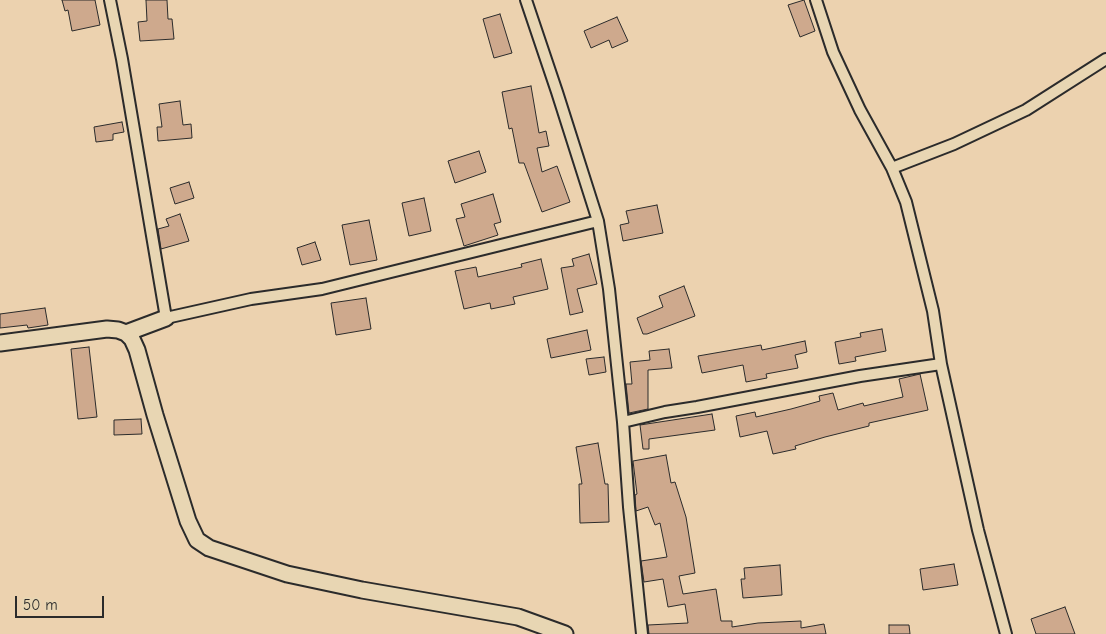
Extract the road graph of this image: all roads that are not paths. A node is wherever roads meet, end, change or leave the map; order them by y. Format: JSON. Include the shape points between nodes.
{"nodes":[{"id":1,"x":110,"y":0,"type":"edge"},
{"id":2,"x":526,"y":0,"type":"edge"},
{"id":3,"x":816,"y":0,"type":"edge"},
{"id":4,"x":1106,"y":59,"type":"edge"},
{"id":5,"x":892,"y":168,"type":"junction"},
{"id":6,"x":598,"y":221,"type":"junction"},
{"id":7,"x":166,"y":318,"type":"junction"},
{"id":8,"x":126,"y":332,"type":"junction"},
{"id":9,"x":0,"y":343,"type":"edge"},
{"id":10,"x":941,"y":364,"type":"junction"},
{"id":11,"x":623,"y":422,"type":"junction"},
{"id":12,"x":565,"y":634,"type":"edge"},
{"id":13,"x":642,"y":634,"type":"edge"},
{"id":14,"x":1006,"y":634,"type":"edge"}],
"edges":[{"from":1,"to":7,"type":"street"},
{"from":2,"to":6,"type":"street"},
{"from":3,"to":5,"type":"street","via":[[837,60]]},
{"from":4,"to":5,"type":"street","via":[[1026,110],[954,144]]},
{"from":5,"to":10,"type":"street","via":[[914,232],[933,311]]},
{"from":6,"to":7,"type":"street","via":[[322,289],[252,299]]},
{"from":6,"to":11,"type":"street","via":[[609,289]]},
{"from":7,"to":8,"type":"street"},
{"from":8,"to":9,"type":"street","via":[[107,330]]},
{"from":8,"to":12,"type":"street","via":[[137,350],[188,521],[202,545],[287,574],[518,617]]},
{"from":10,"to":11,"type":"street","via":[[902,368]]},
{"from":10,"to":14,"type":"street","via":[[978,530]]},
{"from":11,"to":13,"type":"street"}]}
